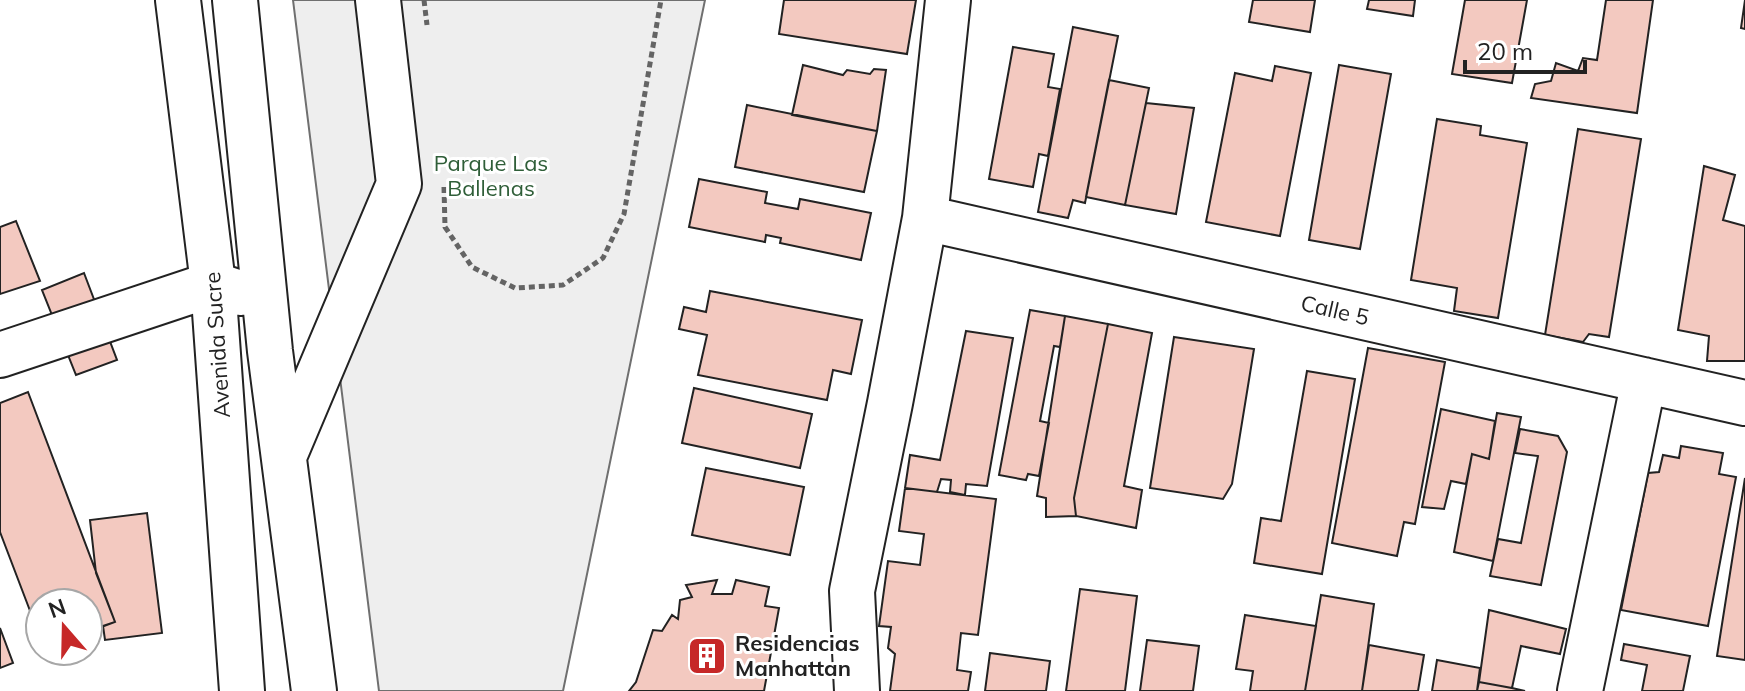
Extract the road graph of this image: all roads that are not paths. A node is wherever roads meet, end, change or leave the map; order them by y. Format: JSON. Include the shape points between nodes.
{"nodes":[{"id":1,"x":378,"y":0,"type":"edge"},
{"id":2,"x":948,"y":0,"type":"edge"},
{"id":3,"x":237,"y":18,"type":"edge"},
{"id":4,"x":180,"y":19,"type":"edge"},
{"id":5,"x":925,"y":218,"type":"junction"},
{"id":6,"x":213,"y":284,"type":"junction"},
{"id":7,"x":270,"y":351,"type":"junction"},
{"id":8,"x":0,"y":355,"type":"edge"},
{"id":9,"x":1644,"y":380,"type":"junction"},
{"id":10,"x":1745,"y":403,"type":"edge"},
{"id":11,"x":284,"y":456,"type":"junction"},
{"id":12,"x":242,"y":691,"type":"edge"},
{"id":13,"x":314,"y":691,"type":"edge"},
{"id":14,"x":857,"y":691,"type":"edge"},
{"id":15,"x":1580,"y":691,"type":"edge"}],
"edges":[{"from":1,"to":11,"type":"street","via":[[399,184]]},
{"from":2,"to":5,"type":"street"},
{"from":3,"to":4,"type":"street"},
{"from":3,"to":7,"type":"street"},
{"from":4,"to":6,"type":"street","name":"Avenida Sucre"},
{"from":5,"to":9,"type":"street","name":"Calle 5"},
{"from":5,"to":14,"type":"street","via":[[852,591]]},
{"from":6,"to":7,"type":"street","via":[[240,292]]},
{"from":6,"to":8,"type":"street"},
{"from":6,"to":12,"type":"street","name":"Avenida Sucre"},
{"from":7,"to":11,"type":"street"},
{"from":9,"to":10,"type":"street","name":"Calle 5"},
{"from":9,"to":15,"type":"street"},
{"from":11,"to":13,"type":"street"}]}
